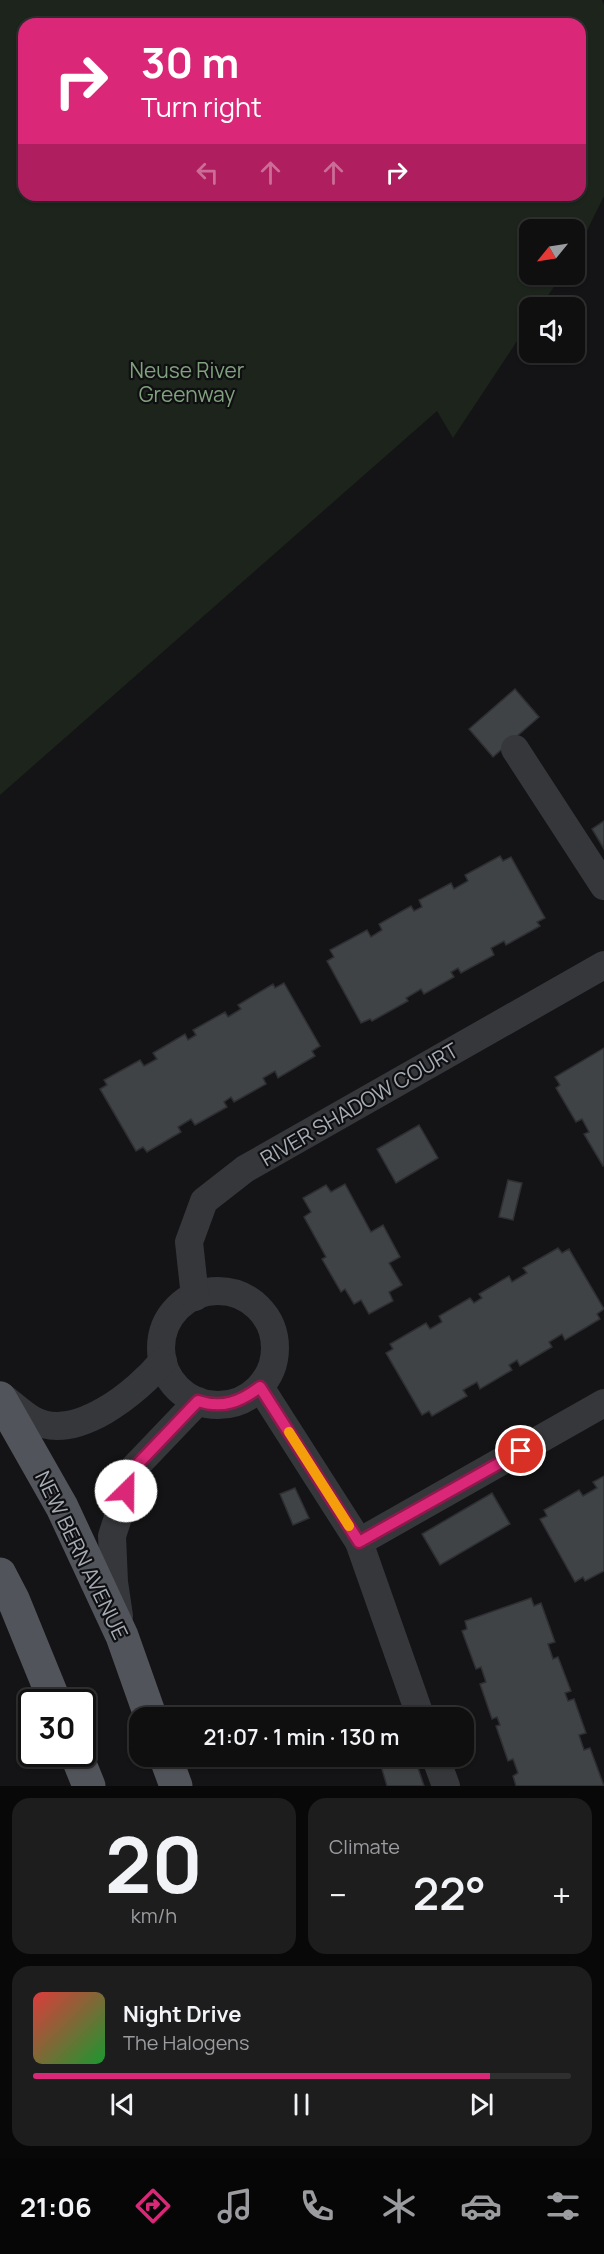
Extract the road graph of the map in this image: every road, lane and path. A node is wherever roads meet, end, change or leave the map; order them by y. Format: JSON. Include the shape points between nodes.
{"nodes":[{"id":1,"x":515,"y":749,"type":"dead end"},
{"id":2,"x":604,"y":886,"type":"edge"},
{"id":3,"x":604,"y":965,"type":"edge"},
{"id":4,"x":195,"y":1297,"type":"junction"},
{"id":5,"x":163,"y":1361,"type":"junction"},
{"id":6,"x":260,"y":1387,"type":"junction"},
{"id":7,"x":0,"y":1396,"type":"edge"},
{"id":8,"x":198,"y":1401,"type":"junction"},
{"id":9,"x":604,"y":1403,"type":"edge"},
{"id":10,"x":359,"y":1542,"type":"junction"},
{"id":11,"x":0,"y":1574,"type":"edge"},
{"id":12,"x":123,"y":1636,"type":"junction"},
{"id":13,"x":50,"y":1689,"type":"edge"},
{"id":14,"x":148,"y":1707,"type":"edge"},
{"id":15,"x":417,"y":1707,"type":"edge"},
{"id":16,"x":81,"y":1767,"type":"edge"},
{"id":17,"x":169,"y":1767,"type":"edge"},
{"id":18,"x":439,"y":1767,"type":"edge"},
{"id":19,"x":89,"y":1786,"type":"edge"},
{"id":20,"x":176,"y":1786,"type":"edge"},
{"id":21,"x":446,"y":1786,"type":"edge"}],
"edges":[{"from":1,"to":2,"type":"street"},
{"from":3,"to":4,"type":"street","name":"RIVER SHADOW COURT","via":[[245,1169],[204,1201],[189,1242]]},
{"from":4,"to":5,"type":"street","via":[[170,1317],[162,1334]]},
{"from":4,"to":6,"type":"street","via":[[218,1291],[237,1295],[254,1304],[266,1318],[274,1336],[275,1354]]},
{"from":5,"to":7,"type":"street","via":[[149,1378],[107,1410],[63,1427],[34,1421]]},
{"from":5,"to":8,"type":"street","via":[[177,1388]]},
{"from":6,"to":8,"type":"street","via":[[228,1405]]},
{"from":6,"to":10,"type":"street"},
{"from":7,"to":12,"type":"main road","name":"NEW BERN AVENUE","via":[[62,1507]]},
{"from":8,"to":12,"type":"street","via":[[134,1468],[112,1536],[114,1582]]},
{"from":9,"to":10,"type":"street"},
{"from":10,"to":15,"type":"street"},
{"from":11,"to":13,"type":"main road"},
{"from":12,"to":14,"type":"main road","name":"NEW BERN AVENUE"},
{"from":16,"to":19,"type":"main road"},
{"from":17,"to":20,"type":"main road"},
{"from":18,"to":21,"type":"street"}]}
